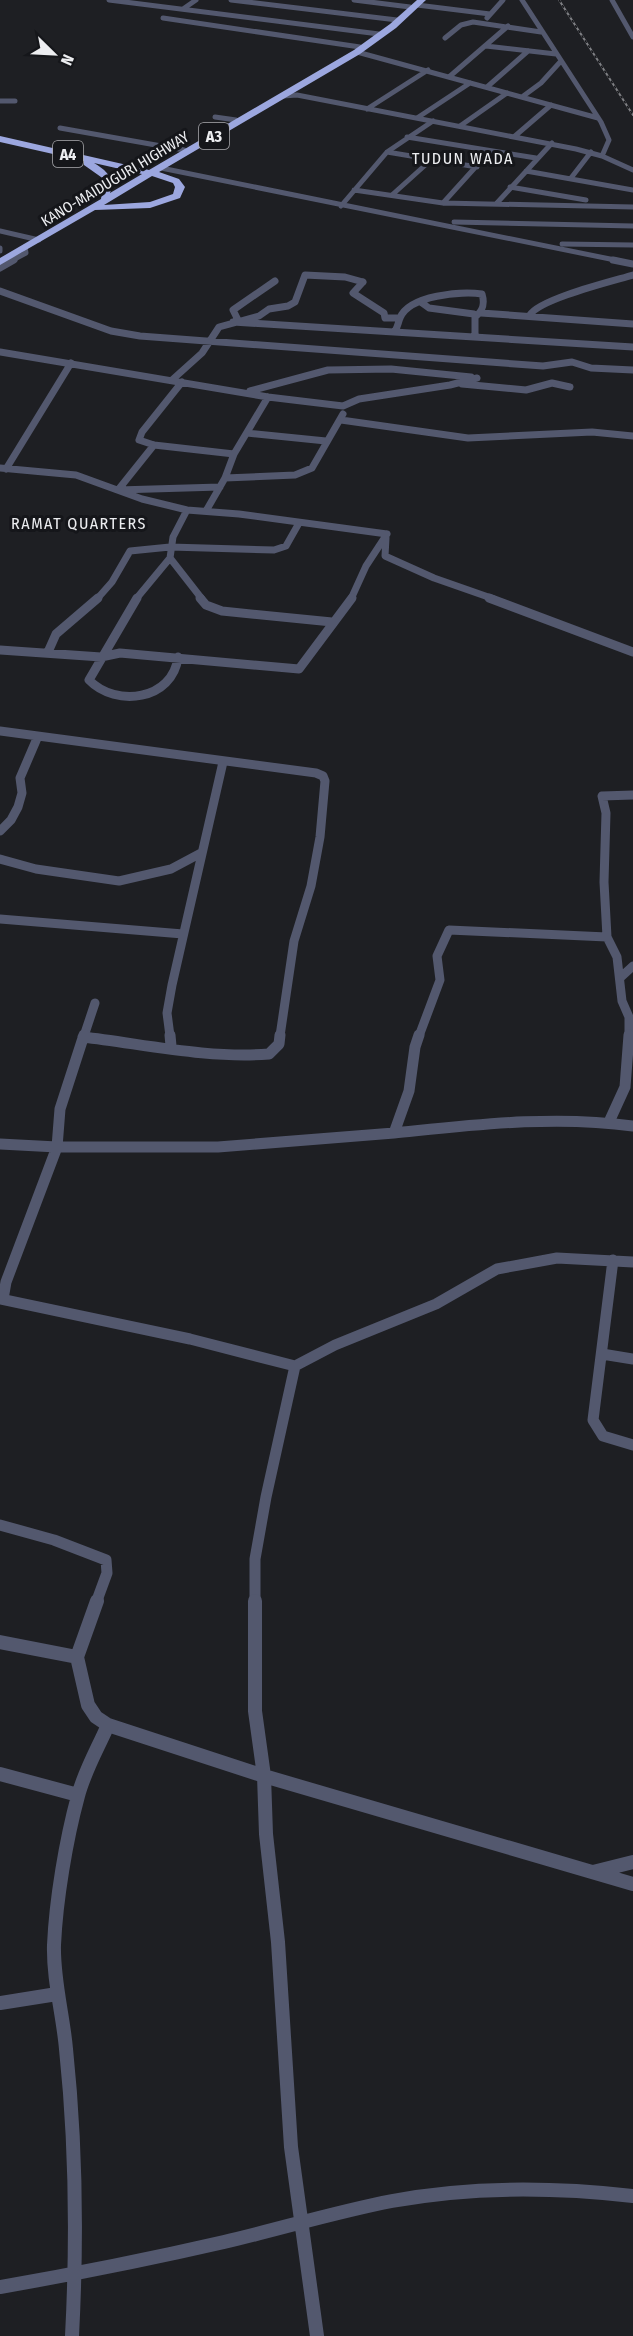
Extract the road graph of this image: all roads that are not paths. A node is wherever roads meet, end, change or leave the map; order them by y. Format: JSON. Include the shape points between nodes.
{"nodes":[{"id":1,"x":110,"y":0,"type":"edge"},
{"id":2,"x":196,"y":0,"type":"edge"},
{"id":3,"x":231,"y":0,"type":"edge"},
{"id":4,"x":295,"y":0,"type":"edge"},
{"id":5,"x":354,"y":0,"type":"edge"},
{"id":6,"x":503,"y":0,"type":"edge"},
{"id":7,"x":522,"y":0,"type":"edge"},
{"id":8,"x":612,"y":0,"type":"edge"},
{"id":9,"x":417,"y":3,"type":"edge"},
{"id":10,"x":287,"y":7,"type":"junction"},
{"id":11,"x":181,"y":9,"type":"junction"},
{"id":12,"x":490,"y":14,"type":"junction"},
{"id":13,"x":270,"y":20,"type":"junction"},
{"id":14,"x":397,"y":20,"type":"junction"},
{"id":15,"x":625,"y":20,"type":"junction"},
{"id":16,"x":633,"y":20,"type":"edge"},
{"id":17,"x":483,"y":23,"type":"junction"},
{"id":18,"x":508,"y":26,"type":"junction"},
{"id":19,"x":541,"y":32,"type":"junction"},
{"id":20,"x":254,"y":33,"type":"junction"},
{"id":21,"x":380,"y":34,"type":"junction"},
{"id":22,"x":633,"y":37,"type":"edge"},
{"id":23,"x":445,"y":38,"type":"dead end"},
{"id":24,"x":486,"y":45,"type":"junction"},
{"id":25,"x":358,"y":50,"type":"junction"},
{"id":26,"x":528,"y":51,"type":"junction"},
{"id":27,"x":556,"y":54,"type":"junction"},
{"id":28,"x":561,"y":62,"type":"junction"},
{"id":29,"x":428,"y":70,"type":"junction"},
{"id":30,"x":449,"y":77,"type":"junction"},
{"id":31,"x":470,"y":83,"type":"junction"},
{"id":32,"x":488,"y":87,"type":"junction"},
{"id":33,"x":294,"y":93,"type":"junction"},
{"id":34,"x":507,"y":93,"type":"junction"},
{"id":35,"x":522,"y":97,"type":"junction"},
{"id":36,"x":0,"y":100,"type":"edge"},
{"id":37,"x":15,"y":101,"type":"dead end"},
{"id":38,"x":551,"y":105,"type":"junction"},
{"id":39,"x":367,"y":109,"type":"junction"},
{"id":40,"x":215,"y":117,"type":"dead end"},
{"id":41,"x":417,"y":118,"type":"junction"},
{"id":42,"x":598,"y":118,"type":"junction"},
{"id":43,"x":236,"y":120,"type":"junction"},
{"id":44,"x":432,"y":121,"type":"junction"},
{"id":45,"x":460,"y":126,"type":"junction"},
{"id":46,"x":60,"y":128,"type":"dead end"},
{"id":47,"x":515,"y":136,"type":"junction"},
{"id":48,"x":407,"y":137,"type":"junction"},
{"id":49,"x":1,"y":139,"type":"edge"},
{"id":50,"x":552,"y":143,"type":"junction"},
{"id":51,"x":183,"y":150,"type":"junction"},
{"id":52,"x":490,"y":151,"type":"junction"},
{"id":53,"x":387,"y":152,"type":"junction"},
{"id":54,"x":591,"y":152,"type":"junction"},
{"id":55,"x":174,"y":156,"type":"junction"},
{"id":56,"x":602,"y":156,"type":"junction"},
{"id":57,"x":536,"y":158,"type":"junction"},
{"id":58,"x":432,"y":159,"type":"junction"},
{"id":59,"x":84,"y":160,"type":"junction"},
{"id":60,"x":477,"y":167,"type":"junction"},
{"id":61,"x":633,"y":170,"type":"edge"},
{"id":62,"x":526,"y":171,"type":"junction"},
{"id":63,"x":161,"y":174,"type":"junction"},
{"id":64,"x":571,"y":178,"type":"junction"},
{"id":65,"x":510,"y":187,"type":"junction"},
{"id":66,"x":354,"y":190,"type":"junction"},
{"id":67,"x":633,"y":190,"type":"edge"},
{"id":68,"x":392,"y":195,"type":"junction"},
{"id":69,"x":108,"y":196,"type":"junction"},
{"id":70,"x":443,"y":203,"type":"junction"},
{"id":71,"x":496,"y":204,"type":"junction"},
{"id":72,"x":341,"y":206,"type":"junction"},
{"id":73,"x":618,"y":206,"type":"junction"},
{"id":74,"x":633,"y":207,"type":"edge"},
{"id":75,"x":88,"y":211,"type":"junction"},
{"id":76,"x":433,"y":223,"type":"junction"},
{"id":77,"x":633,"y":226,"type":"edge"},
{"id":78,"x":0,"y":231,"type":"edge"},
{"id":79,"x":12,"y":234,"type":"junction"},
{"id":80,"x":36,"y":239,"type":"junction"},
{"id":81,"x":0,"y":241,"type":"edge"},
{"id":82,"x":544,"y":244,"type":"junction"},
{"id":83,"x":633,"y":245,"type":"edge"},
{"id":84,"x":25,"y":248,"type":"junction"},
{"id":85,"x":0,"y":260,"type":"edge"},
{"id":86,"x":633,"y":264,"type":"edge"},
{"id":87,"x":0,"y":268,"type":"edge"},
{"id":88,"x":633,"y":275,"type":"edge"},
{"id":89,"x":275,"y":281,"type":"dead end"},
{"id":90,"x":0,"y":291,"type":"edge"},
{"id":91,"x":422,"y":303,"type":"junction"},
{"id":92,"x":478,"y":315,"type":"junction"},
{"id":93,"x":530,"y":315,"type":"junction"},
{"id":94,"x":399,"y":318,"type":"junction"},
{"id":95,"x":235,"y":321,"type":"junction"},
{"id":96,"x":633,"y":324,"type":"edge"},
{"id":97,"x":395,"y":331,"type":"junction"},
{"id":98,"x":475,"y":337,"type":"junction"},
{"id":99,"x":211,"y":342,"type":"junction"},
{"id":100,"x":633,"y":347,"type":"edge"},
{"id":101,"x":0,"y":352,"type":"edge"},
{"id":102,"x":573,"y":353,"type":"junction"},
{"id":103,"x":71,"y":363,"type":"junction"},
{"id":104,"x":633,"y":370,"type":"edge"},
{"id":105,"x":172,"y":380,"type":"junction"},
{"id":106,"x":182,"y":382,"type":"junction"},
{"id":107,"x":459,"y":383,"type":"junction"},
{"id":108,"x":570,"y":387,"type":"dead end"},
{"id":109,"x":243,"y":392,"type":"junction"},
{"id":110,"x":268,"y":397,"type":"junction"},
{"id":111,"x":343,"y":406,"type":"junction"},
{"id":112,"x":341,"y":420,"type":"junction"},
{"id":113,"x":247,"y":433,"type":"junction"},
{"id":114,"x":633,"y":436,"type":"edge"},
{"id":115,"x":326,"y":441,"type":"junction"},
{"id":116,"x":154,"y":445,"type":"junction"},
{"id":117,"x":234,"y":454,"type":"junction"},
{"id":118,"x":3,"y":469,"type":"edge"},
{"id":119,"x":225,"y":478,"type":"junction"},
{"id":120,"x":220,"y":487,"type":"junction"},
{"id":121,"x":118,"y":490,"type":"junction"},
{"id":122,"x":187,"y":510,"type":"junction"},
{"id":123,"x":206,"y":511,"type":"junction"},
{"id":124,"x":299,"y":523,"type":"junction"},
{"id":125,"x":387,"y":534,"type":"junction"},
{"id":126,"x":170,"y":547,"type":"junction"},
{"id":127,"x":170,"y":558,"type":"junction"},
{"id":128,"x":332,"y":622,"type":"junction"},
{"id":129,"x":0,"y":650,"type":"edge"},
{"id":130,"x":48,"y":652,"type":"junction"},
{"id":131,"x":633,"y":652,"type":"edge"},
{"id":132,"x":101,"y":657,"type":"junction"},
{"id":133,"x":178,"y":657,"type":"junction"},
{"id":134,"x":0,"y":731,"type":"edge"},
{"id":135,"x":38,"y":736,"type":"junction"},
{"id":136,"x":223,"y":762,"type":"junction"},
{"id":137,"x":633,"y":795,"type":"edge"},
{"id":138,"x":0,"y":831,"type":"edge"},
{"id":139,"x":201,"y":853,"type":"junction"},
{"id":140,"x":0,"y":859,"type":"edge"},
{"id":141,"x":0,"y":919,"type":"edge"},
{"id":142,"x":183,"y":934,"type":"junction"},
{"id":143,"x":607,"y":937,"type":"junction"},
{"id":144,"x":633,"y":966,"type":"edge"},
{"id":145,"x":621,"y":977,"type":"junction"},
{"id":146,"x":94,"y":1003,"type":"dead end"},
{"id":147,"x":83,"y":1037,"type":"junction"},
{"id":148,"x":171,"y":1046,"type":"junction"},
{"id":149,"x":609,"y":1122,"type":"junction"},
{"id":150,"x":633,"y":1126,"type":"edge"},
{"id":151,"x":394,"y":1132,"type":"junction"},
{"id":152,"x":0,"y":1144,"type":"edge"},
{"id":153,"x":57,"y":1147,"type":"junction"},
{"id":154,"x":614,"y":1260,"type":"junction"},
{"id":155,"x":633,"y":1262,"type":"edge"},
{"id":156,"x":2,"y":1299,"type":"edge"},
{"id":157,"x":602,"y":1354,"type":"junction"},
{"id":158,"x":633,"y":1359,"type":"edge"},
{"id":159,"x":295,"y":1366,"type":"junction"},
{"id":160,"x":633,"y":1445,"type":"edge"},
{"id":161,"x":0,"y":1525,"type":"edge"},
{"id":162,"x":0,"y":1642,"type":"edge"},
{"id":163,"x":77,"y":1657,"type":"junction"},
{"id":164,"x":108,"y":1725,"type":"junction"},
{"id":165,"x":0,"y":1774,"type":"edge"},
{"id":166,"x":264,"y":1776,"type":"junction"},
{"id":167,"x":78,"y":1795,"type":"junction"},
{"id":168,"x":633,"y":1862,"type":"edge"},
{"id":169,"x":592,"y":1872,"type":"junction"},
{"id":170,"x":633,"y":1884,"type":"edge"},
{"id":171,"x":57,"y":1995,"type":"junction"},
{"id":172,"x":0,"y":2003,"type":"edge"},
{"id":173,"x":633,"y":2196,"type":"edge"},
{"id":174,"x":303,"y":2223,"type":"junction"},
{"id":175,"x":75,"y":2274,"type":"junction"},
{"id":176,"x":0,"y":2287,"type":"edge"},
{"id":177,"x":72,"y":2336,"type":"edge"},
{"id":178,"x":316,"y":2336,"type":"edge"}],
"edges":[{"from":1,"to":11,"type":"street"},
{"from":2,"to":11,"type":"street"},
{"from":3,"to":10,"type":"street"},
{"from":4,"to":10,"type":"street"},
{"from":5,"to":9,"type":"street"},
{"from":6,"to":12,"type":"street"},
{"from":7,"to":19,"type":"street"},
{"from":8,"to":15,"type":"street"},
{"from":9,"to":12,"type":"street"},
{"from":9,"to":14,"type":"highway","name":"KANO-MAIDUGURI HIGHWAY","number":"A3"},
{"from":9,"to":25,"type":"highway","name":"KANO-MAIDUGURI HIGHWAY","number":"A3","via":[[393,26]]},
{"from":10,"to":13,"type":"street"},
{"from":10,"to":14,"type":"street"},
{"from":11,"to":13,"type":"street"},
{"from":11,"to":20,"type":"street","via":[[163,18]]},
{"from":12,"to":17,"type":"street"},
{"from":13,"to":20,"type":"street"},
{"from":13,"to":21,"type":"street"},
{"from":14,"to":21,"type":"highway","name":"KANO-MAIDUGURI HIGHWAY","number":"A3"},
{"from":15,"to":16,"type":"street"},
{"from":15,"to":22,"type":"street"},
{"from":17,"to":18,"type":"street"},
{"from":17,"to":23,"type":"street","via":[[466,22]]},
{"from":18,"to":19,"type":"street"},
{"from":18,"to":24,"type":"street"},
{"from":19,"to":27,"type":"street"},
{"from":20,"to":25,"type":"street"},
{"from":21,"to":25,"type":"highway","name":"KANO-MAIDUGURI HIGHWAY","number":"A3"},
{"from":24,"to":26,"type":"street"},
{"from":24,"to":30,"type":"street"},
{"from":25,"to":29,"type":"street"},
{"from":25,"to":33,"type":"highway","name":"KANO-MAIDUGURI HIGHWAY","number":"A3"},
{"from":25,"to":43,"type":"highway","name":"KANO-MAIDUGURI HIGHWAY","number":"A3"},
{"from":26,"to":27,"type":"street"},
{"from":26,"to":32,"type":"street"},
{"from":27,"to":28,"type":"street"},
{"from":28,"to":35,"type":"street"},
{"from":28,"to":42,"type":"street"},
{"from":29,"to":30,"type":"street"},
{"from":29,"to":39,"type":"street"},
{"from":30,"to":31,"type":"street"},
{"from":31,"to":32,"type":"street"},
{"from":31,"to":41,"type":"street"},
{"from":32,"to":34,"type":"street"},
{"from":33,"to":39,"type":"street"},
{"from":33,"to":63,"type":"highway","name":"KANO-MAIDUGURI HIGHWAY","number":"A3","via":[[283,96]]},
{"from":34,"to":35,"type":"street"},
{"from":34,"to":45,"type":"street"},
{"from":35,"to":38,"type":"street"},
{"from":36,"to":37,"type":"street"},
{"from":38,"to":42,"type":"street"},
{"from":38,"to":47,"type":"street"},
{"from":39,"to":41,"type":"street"},
{"from":40,"to":43,"type":"street"},
{"from":41,"to":44,"type":"street"},
{"from":42,"to":56,"type":"street","via":[[609,140]]},
{"from":43,"to":51,"type":"highway","name":"KANO-MAIDUGURI HIGHWAY","number":"A3"},
{"from":44,"to":45,"type":"street"},
{"from":44,"to":48,"type":"street"},
{"from":45,"to":47,"type":"street"},
{"from":46,"to":51,"type":"street"},
{"from":47,"to":50,"type":"street"},
{"from":48,"to":52,"type":"street"},
{"from":48,"to":53,"type":"street"},
{"from":49,"to":59,"type":"highway","number":"A4"},
{"from":50,"to":54,"type":"street"},
{"from":50,"to":57,"type":"street"},
{"from":51,"to":55,"type":"highway","name":"KANO-MAIDUGURI HIGHWAY","number":"A3"},
{"from":52,"to":57,"type":"street"},
{"from":52,"to":60,"type":"street"},
{"from":53,"to":58,"type":"street"},
{"from":53,"to":66,"type":"street"},
{"from":54,"to":56,"type":"street"},
{"from":54,"to":64,"type":"street"},
{"from":55,"to":59,"type":"highway","via":[[148,161]]},
{"from":55,"to":69,"type":"highway","name":"KANO-MAIDUGURI HIGHWAY","number":"A3"},
{"from":56,"to":61,"type":"street"},
{"from":57,"to":62,"type":"street"},
{"from":58,"to":60,"type":"street"},
{"from":58,"to":68,"type":"street"},
{"from":59,"to":63,"type":"highway","number":"A4"},
{"from":59,"to":69,"type":"highway","via":[[107,176]]},
{"from":60,"to":70,"type":"street"},
{"from":62,"to":64,"type":"street"},
{"from":62,"to":65,"type":"street"},
{"from":63,"to":69,"type":"highway","name":"KANO-MAIDUGURI HIGHWAY","number":"A3"},
{"from":63,"to":69,"type":"highway","via":[[176,188],[162,200],[132,204]]},
{"from":63,"to":72,"type":"street"},
{"from":63,"to":75,"type":"highway","via":[[180,187],[180,193],[168,201]]},
{"from":64,"to":67,"type":"street"},
{"from":65,"to":71,"type":"street"},
{"from":65,"to":73,"type":"street"},
{"from":66,"to":68,"type":"street"},
{"from":66,"to":72,"type":"street"},
{"from":68,"to":70,"type":"street"},
{"from":69,"to":75,"type":"highway","name":"KANO-MAIDUGURI HIGHWAY","number":"A3"},
{"from":69,"to":80,"type":"highway","name":"KANO-MAIDUGURI HIGHWAY","number":"A3"},
{"from":70,"to":71,"type":"street"},
{"from":71,"to":73,"type":"street"},
{"from":72,"to":76,"type":"street"},
{"from":73,"to":74,"type":"street"},
{"from":75,"to":80,"type":"highway","name":"KANO-MAIDUGURI HIGHWAY","number":"A3"},
{"from":76,"to":77,"type":"street"},
{"from":76,"to":82,"type":"street"},
{"from":78,"to":79,"type":"street"},
{"from":79,"to":80,"type":"street"},
{"from":79,"to":81,"type":"street"},
{"from":80,"to":84,"type":"highway","name":"KANO-MAIDUGURI HIGHWAY","number":"A3"},
{"from":80,"to":85,"type":"highway","name":"KANO-MAIDUGURI HIGHWAY","number":"A3"},
{"from":82,"to":83,"type":"street"},
{"from":82,"to":86,"type":"street"},
{"from":84,"to":85,"type":"highway","name":"KANO-MAIDUGURI HIGHWAY","number":"A3"},
{"from":84,"to":87,"type":"street","via":[[26,253]]},
{"from":88,"to":93,"type":"street","via":[[552,300]]},
{"from":89,"to":95,"type":"street","via":[[233,310]]},
{"from":90,"to":99,"type":"street","via":[[111,331]]},
{"from":91,"to":92,"type":"street","via":[[429,308]]},
{"from":91,"to":92,"type":"street","via":[[447,292],[478,292],[485,302]]},
{"from":91,"to":94,"type":"street"},
{"from":92,"to":93,"type":"street"},
{"from":92,"to":98,"type":"street"},
{"from":93,"to":96,"type":"street"},
{"from":94,"to":95,"type":"street","via":[[385,318],[384,312],[353,293],[363,282],[305,275],[292,304]]},
{"from":94,"to":97,"type":"street"},
{"from":95,"to":97,"type":"street"},
{"from":95,"to":99,"type":"street","via":[[219,327]]},
{"from":97,"to":98,"type":"street"},
{"from":98,"to":102,"type":"street"},
{"from":99,"to":102,"type":"street","via":[[543,366]]},
{"from":99,"to":105,"type":"street"},
{"from":100,"to":102,"type":"street"},
{"from":101,"to":103,"type":"street"},
{"from":102,"to":104,"type":"street","via":[[591,368]]},
{"from":103,"to":105,"type":"street"},
{"from":103,"to":118,"type":"street"},
{"from":105,"to":106,"type":"street"},
{"from":106,"to":109,"type":"street"},
{"from":106,"to":116,"type":"street","via":[[142,432],[139,440]]},
{"from":107,"to":108,"type":"street","via":[[526,390],[552,383]]},
{"from":107,"to":109,"type":"street","via":[[477,378],[403,369],[328,370]]},
{"from":107,"to":111,"type":"street","via":[[359,399]]},
{"from":109,"to":110,"type":"street"},
{"from":110,"to":111,"type":"street"},
{"from":110,"to":113,"type":"street"},
{"from":111,"to":112,"type":"street"},
{"from":112,"to":114,"type":"street","via":[[469,438],[571,432]]},
{"from":112,"to":115,"type":"street"},
{"from":113,"to":115,"type":"street"},
{"from":113,"to":117,"type":"street"},
{"from":115,"to":119,"type":"street","via":[[312,468],[295,476]]},
{"from":116,"to":117,"type":"street"},
{"from":116,"to":121,"type":"street"},
{"from":117,"to":119,"type":"street"},
{"from":118,"to":121,"type":"street","via":[[76,475]]},
{"from":119,"to":120,"type":"street"},
{"from":120,"to":121,"type":"street"},
{"from":120,"to":123,"type":"street"},
{"from":121,"to":122,"type":"street"},
{"from":122,"to":123,"type":"street"},
{"from":122,"to":126,"type":"street"},
{"from":123,"to":124,"type":"street"},
{"from":124,"to":125,"type":"street"},
{"from":124,"to":126,"type":"street","via":[[286,546],[274,549]]},
{"from":125,"to":128,"type":"street","via":[[366,566],[355,594]]},
{"from":125,"to":131,"type":"street","via":[[385,556],[404,566]]},
{"from":126,"to":127,"type":"street"},
{"from":126,"to":130,"type":"street","via":[[130,551],[112,582],[56,634]]},
{"from":127,"to":128,"type":"street","via":[[206,605],[217,610]]},
{"from":127,"to":132,"type":"street","via":[[137,597]]},
{"from":128,"to":133,"type":"street","via":[[298,669]]},
{"from":129,"to":130,"type":"street"},
{"from":130,"to":132,"type":"street"},
{"from":132,"to":133,"type":"street","via":[[120,653]]},
{"from":132,"to":133,"type":"street","via":[[89,680],[98,688],[125,698],[165,685],[176,673]]},
{"from":134,"to":135,"type":"street"},
{"from":135,"to":136,"type":"street"},
{"from":135,"to":138,"type":"street","via":[[20,778],[22,799],[10,823]]},
{"from":136,"to":139,"type":"street"},
{"from":136,"to":148,"type":"street","via":[[323,776],[320,837],[311,886],[294,941],[275,1050],[256,1055]]},
{"from":137,"to":143,"type":"street","via":[[602,796],[606,813]]},
{"from":139,"to":140,"type":"street","via":[[171,869],[120,881],[36,869]]},
{"from":139,"to":142,"type":"street"},
{"from":141,"to":142,"type":"street"},
{"from":142,"to":148,"type":"street","via":[[167,1013]]},
{"from":143,"to":145,"type":"street"},
{"from":143,"to":151,"type":"street","via":[[449,930],[437,956],[440,980],[415,1047],[409,1091]]},
{"from":144,"to":145,"type":"street"},
{"from":145,"to":149,"type":"street","via":[[622,1001],[629,1017],[629,1049],[625,1087]]},
{"from":146,"to":147,"type":"street"},
{"from":147,"to":148,"type":"street"},
{"from":147,"to":153,"type":"street","via":[[60,1109]]},
{"from":149,"to":150,"type":"street"},
{"from":149,"to":151,"type":"street","via":[[531,1120]]},
{"from":151,"to":153,"type":"street","via":[[218,1147]]},
{"from":152,"to":153,"type":"street"},
{"from":153,"to":156,"type":"street"},
{"from":154,"to":155,"type":"street"},
{"from":154,"to":157,"type":"street"},
{"from":154,"to":159,"type":"street","via":[[557,1257],[497,1269],[436,1304],[335,1345]]},
{"from":156,"to":159,"type":"street"},
{"from":157,"to":158,"type":"street"},
{"from":157,"to":160,"type":"street","via":[[593,1420],[604,1438]]},
{"from":159,"to":166,"type":"street","via":[[255,1559],[255,1711]]},
{"from":161,"to":163,"type":"street","via":[[78,1547],[106,1560],[107,1573]]},
{"from":162,"to":163,"type":"street"},
{"from":163,"to":164,"type":"street","via":[[88,1705]]},
{"from":164,"to":166,"type":"street"},
{"from":164,"to":167,"type":"street"},
{"from":165,"to":167,"type":"street"},
{"from":166,"to":169,"type":"street"},
{"from":166,"to":174,"type":"street","via":[[291,2147]]},
{"from":167,"to":171,"type":"street","via":[[59,1893],[55,1935]]},
{"from":168,"to":169,"type":"street"},
{"from":169,"to":170,"type":"street"},
{"from":171,"to":172,"type":"street"},
{"from":171,"to":175,"type":"street","via":[[66,2059]]},
{"from":173,"to":174,"type":"street","via":[[533,2188],[471,2191],[408,2199]]},
{"from":174,"to":175,"type":"street"},
{"from":174,"to":178,"type":"street"},
{"from":175,"to":176,"type":"street"},
{"from":175,"to":177,"type":"street"}]}
